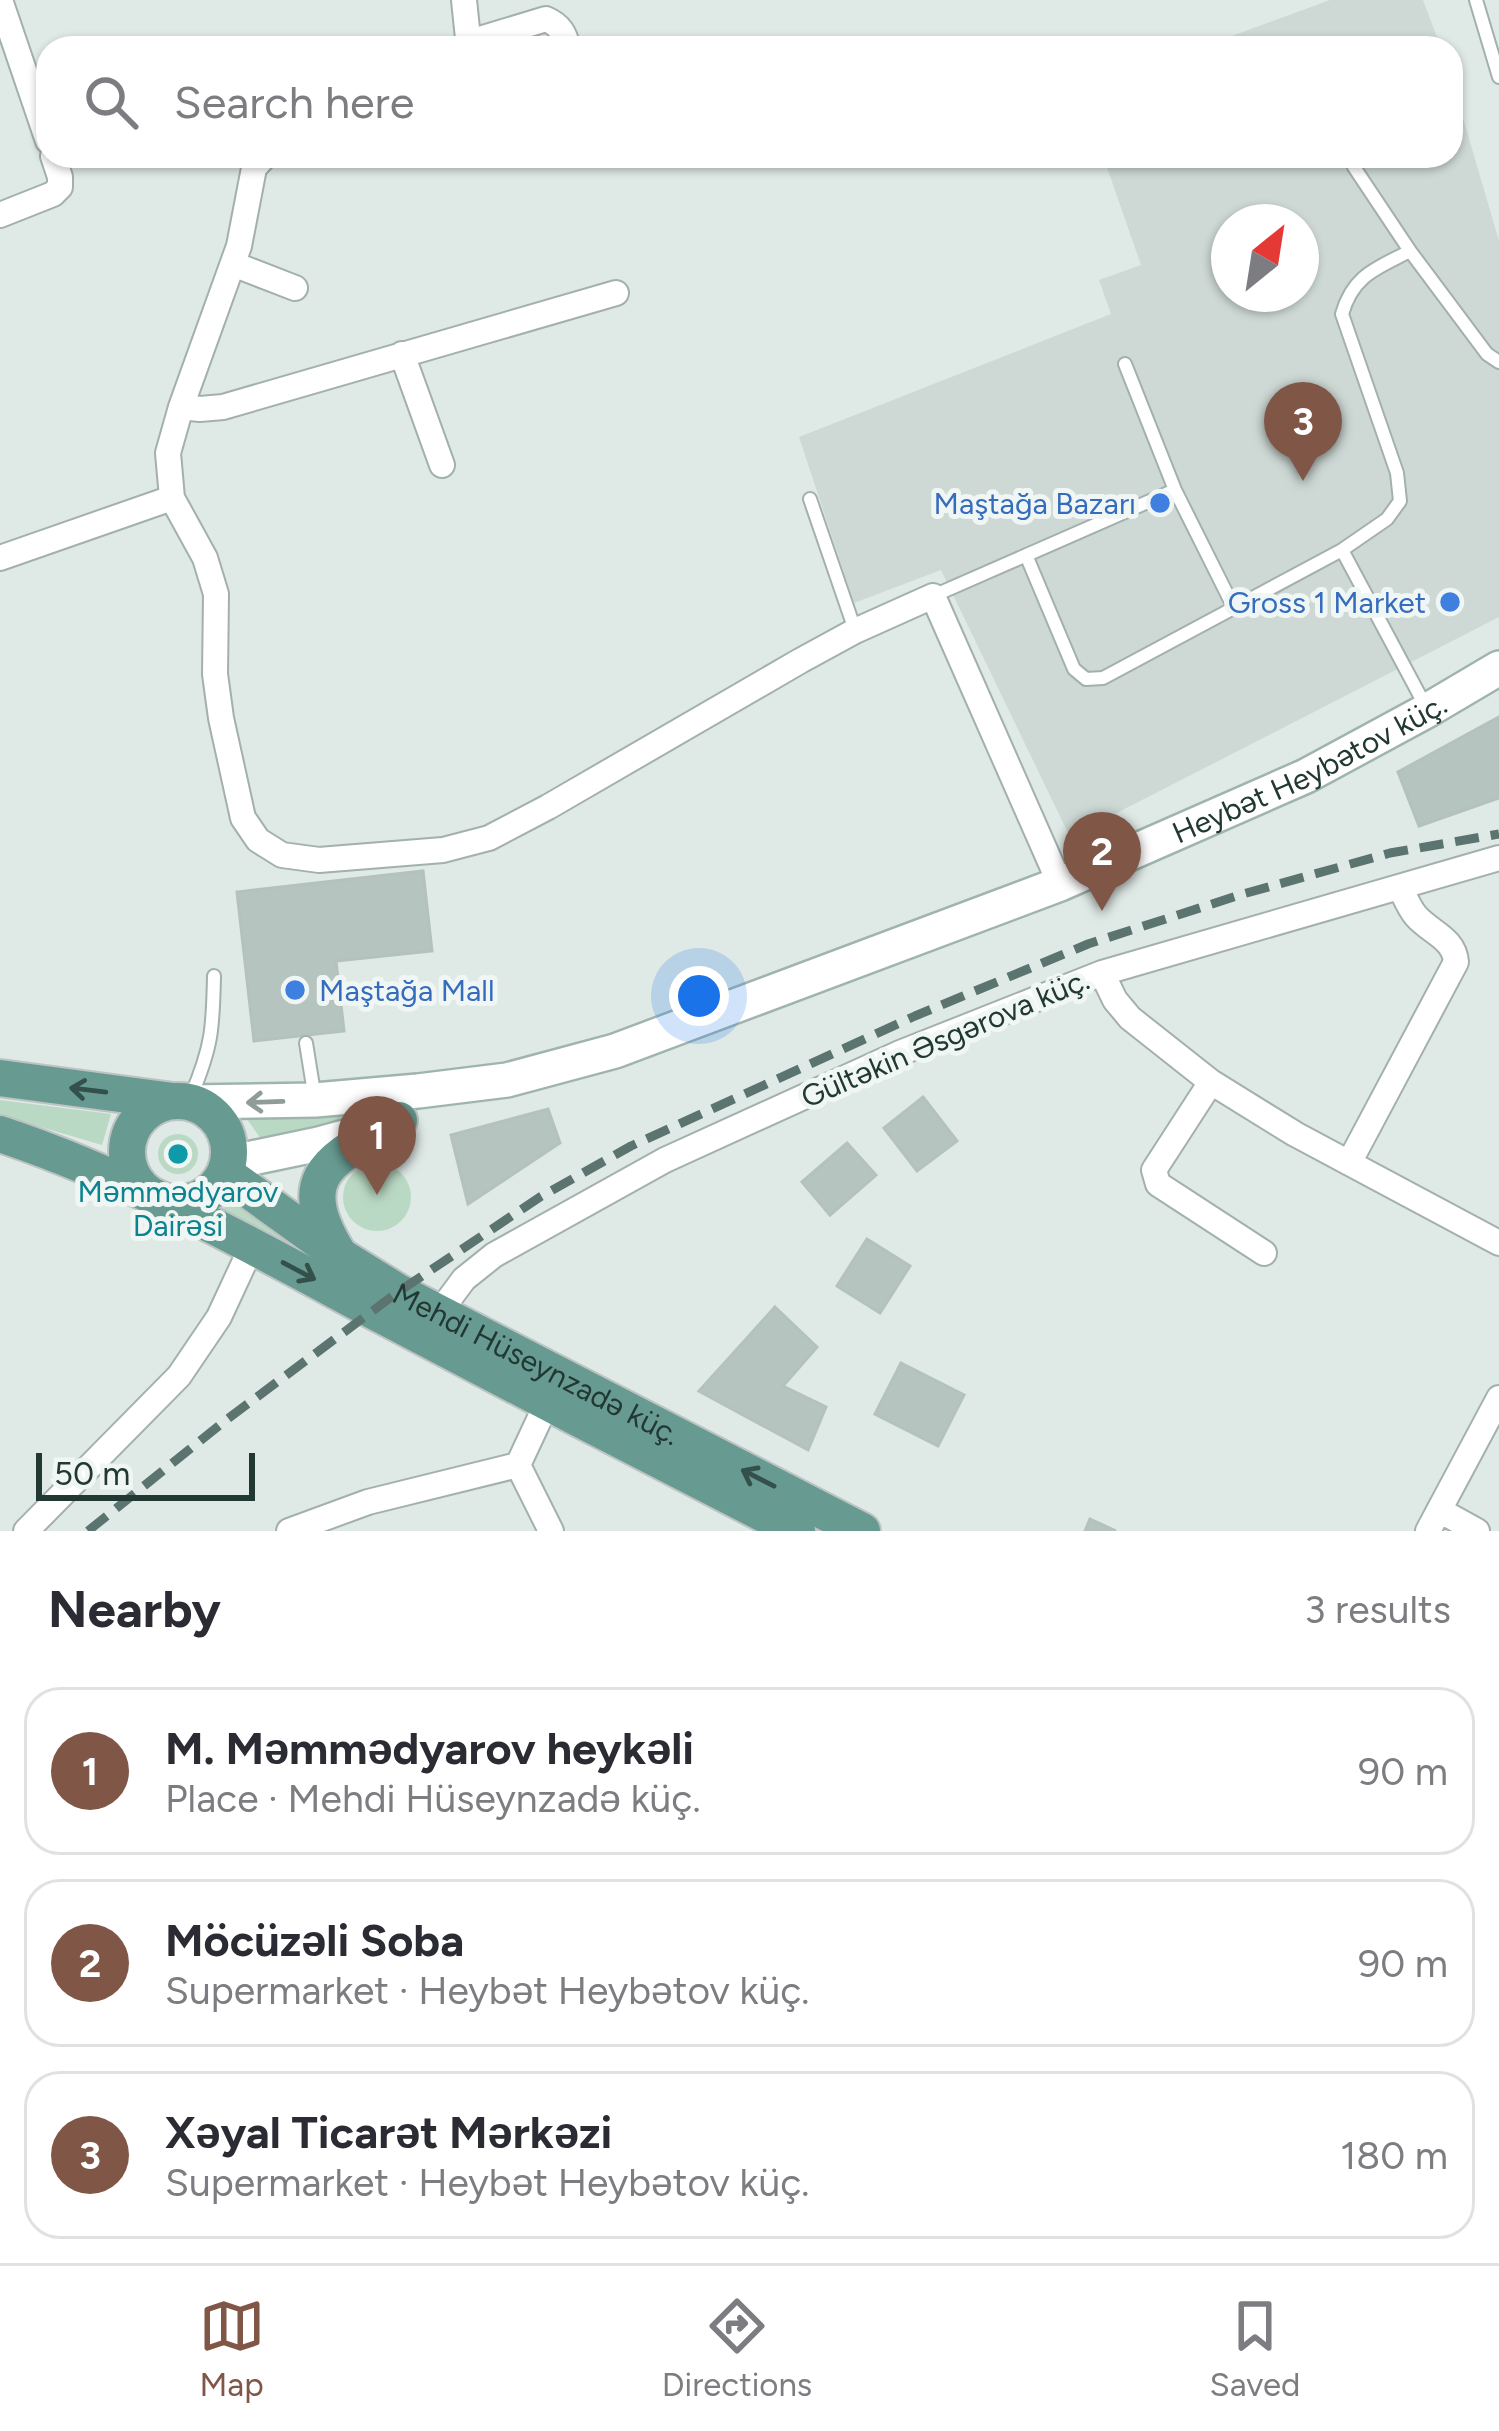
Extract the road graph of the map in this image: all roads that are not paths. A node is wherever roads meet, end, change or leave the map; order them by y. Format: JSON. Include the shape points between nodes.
{"nodes":[{"id":1,"x":0,"y":0,"type":"edge"},
{"id":2,"x":464,"y":0,"type":"edge"},
{"id":3,"x":1476,"y":0,"type":"edge"},
{"id":4,"x":468,"y":36,"type":"edge"},
{"id":5,"x":496,"y":36,"type":"edge"},
{"id":6,"x":566,"y":36,"type":"edge"},
{"id":7,"x":1499,"y":77,"type":"edge"},
{"id":8,"x":36,"y":106,"type":"edge"},
{"id":9,"x":57,"y":168,"type":"edge"},
{"id":10,"x":254,"y":168,"type":"edge"},
{"id":11,"x":1355,"y":168,"type":"edge"},
{"id":12,"x":0,"y":215,"type":"edge"},
{"id":13,"x":1410,"y":251,"type":"junction"},
{"id":14,"x":233,"y":264,"type":"junction"},
{"id":15,"x":295,"y":288,"type":"dead end"},
{"id":16,"x":616,"y":293,"type":"dead end"},
{"id":17,"x":402,"y":354,"type":"junction"},
{"id":18,"x":1499,"y":362,"type":"edge"},
{"id":19,"x":1125,"y":364,"type":"dead end"},
{"id":20,"x":181,"y":407,"type":"junction"},
{"id":21,"x":442,"y":465,"type":"dead end"},
{"id":22,"x":1175,"y":490,"type":"junction"},
{"id":23,"x":172,"y":498,"type":"junction"},
{"id":24,"x":810,"y":499,"type":"dead end"},
{"id":25,"x":1342,"y":550,"type":"junction"},
{"id":26,"x":1026,"y":555,"type":"junction"},
{"id":27,"x":0,"y":558,"type":"edge"},
{"id":28,"x":934,"y":596,"type":"junction"},
{"id":29,"x":1234,"y":608,"type":"junction"},
{"id":30,"x":855,"y":631,"type":"junction"},
{"id":31,"x":1499,"y":668,"type":"edge"},
{"id":32,"x":1428,"y":710,"type":"junction"},
{"id":33,"x":1499,"y":858,"type":"edge"},
{"id":34,"x":1060,"y":884,"type":"junction"},
{"id":35,"x":1400,"y":887,"type":"junction"},
{"id":36,"x":1102,"y":973,"type":"junction"},
{"id":37,"x":214,"y":976,"type":"dead end"},
{"id":38,"x":306,"y":1043,"type":"dead end"},
{"id":39,"x":0,"y":1078,"type":"edge"},
{"id":40,"x":507,"y":1080,"type":"junction"},
{"id":41,"x":1211,"y":1082,"type":"junction"},
{"id":42,"x":315,"y":1100,"type":"junction"},
{"id":43,"x":182,"y":1102,"type":"junction"},
{"id":44,"x":399,"y":1120,"type":"junction"},
{"id":45,"x":0,"y":1134,"type":"edge"},
{"id":46,"x":1348,"y":1163,"type":"junction"},
{"id":47,"x":227,"y":1168,"type":"junction"},
{"id":48,"x":158,"y":1200,"type":"junction"},
{"id":49,"x":1499,"y":1243,"type":"edge"},
{"id":50,"x":252,"y":1246,"type":"junction"},
{"id":51,"x":1264,"y":1253,"type":"dead end"},
{"id":52,"x":340,"y":1256,"type":"junction"},
{"id":53,"x":438,"y":1313,"type":"junction"},
{"id":54,"x":554,"y":1390,"type":"junction"},
{"id":55,"x":1499,"y":1398,"type":"edge"},
{"id":56,"x":518,"y":1466,"type":"junction"},
{"id":57,"x":1434,"y":1521,"type":"edge"},
{"id":58,"x":26,"y":1531,"type":"edge"},
{"id":59,"x":289,"y":1531,"type":"edge"},
{"id":60,"x":550,"y":1531,"type":"edge"},
{"id":61,"x":797,"y":1531,"type":"edge"},
{"id":62,"x":862,"y":1531,"type":"edge"},
{"id":63,"x":1477,"y":1531,"type":"edge"}],
"edges":[{"from":1,"to":8,"type":"street"},
{"from":2,"to":4,"type":"street"},
{"from":3,"to":7,"type":"lane"},
{"from":5,"to":6,"type":"street","via":[[546,19]]},
{"from":9,"to":12,"type":"street","via":[[53,194]]},
{"from":10,"to":14,"type":"street"},
{"from":11,"to":13,"type":"lane"},
{"from":13,"to":18,"type":"lane"},
{"from":13,"to":25,"type":"lane","via":[[1367,273],[1342,314],[1400,501]]},
{"from":14,"to":15,"type":"street"},
{"from":14,"to":20,"type":"street"},
{"from":16,"to":17,"type":"street"},
{"from":17,"to":20,"type":"street","via":[[223,407]]},
{"from":17,"to":21,"type":"street"},
{"from":19,"to":22,"type":"lane"},
{"from":20,"to":23,"type":"street","via":[[168,453]]},
{"from":22,"to":26,"type":"lane"},
{"from":22,"to":29,"type":"lane"},
{"from":23,"to":27,"type":"street"},
{"from":23,"to":30,"type":"street","via":[[216,594],[215,674],[243,818],[282,855],[320,860],[443,850],[489,838]]},
{"from":24,"to":30,"type":"lane"},
{"from":25,"to":29,"type":"lane"},
{"from":25,"to":32,"type":"lane"},
{"from":26,"to":28,"type":"lane"},
{"from":26,"to":29,"type":"lane","via":[[1074,669],[1087,679],[1103,678]]},
{"from":28,"to":30,"type":"street"},
{"from":28,"to":34,"type":"street"},
{"from":31,"to":32,"type":"main road","name":"Heybət Heybətov küç."},
{"from":32,"to":34,"type":"main road","name":"Heybət Heybətov küç.","via":[[1306,776]]},
{"from":33,"to":35,"type":"street","name":"Gültəkin Əsgərova küç."},
{"from":34,"to":40,"type":"main road","name":"Heybət Heybətov küç.","via":[[653,1038]]},
{"from":35,"to":36,"type":"street","name":"Gültəkin Əsgərova küç."},
{"from":35,"to":46,"type":"street","via":[[1417,918],[1452,946],[1456,962]]},
{"from":36,"to":41,"type":"street","via":[[1130,1018]]},
{"from":36,"to":53,"type":"street","name":"Gültəkin Əsgərova küç.","via":[[899,1053],[665,1160],[494,1255]]},
{"from":37,"to":43,"type":"lane","via":[[206,1060]]},
{"from":38,"to":42,"type":"lane"},
{"from":43,"to":39,"type":"main road","one_way":true},
{"from":40,"to":42,"type":"main road"},
{"from":40,"to":44,"type":"main road"},
{"from":41,"to":46,"type":"street"},
{"from":41,"to":51,"type":"street","via":[[1154,1169],[1158,1184]]},
{"from":42,"to":43,"type":"main road","one_way":true},
{"from":43,"to":47,"type":"main road","via":[[217,1119],[228,1140]]},
{"from":43,"to":48,"type":"main road","via":[[154,1107],[128,1142],[133,1176]]},
{"from":44,"to":47,"type":"main road"},
{"from":44,"to":52,"type":"main road","via":[[336,1157],[321,1178],[317,1208]]},
{"from":45,"to":48,"type":"main road","name":"Mehdi Hüseynzadə küç."},
{"from":46,"to":49,"type":"street"},
{"from":47,"to":48,"type":"main road","via":[[202,1198]]},
{"from":47,"to":52,"type":"main road","name":"Mehdi Hüseynzadə küç."},
{"from":48,"to":50,"type":"main road","name":"Mehdi Hüseynzadə küç."},
{"from":50,"to":54,"type":"main road","name":"Mehdi Hüseynzadə küç.","one_way":true},
{"from":50,"to":58,"type":"street","via":[[179,1376]]},
{"from":52,"to":53,"type":"main road","name":"Mehdi Hüseynzadə küç."},
{"from":53,"to":54,"type":"main road","name":"Mehdi Hüseynzadə küç."},
{"from":54,"to":56,"type":"street"},
{"from":54,"to":61,"type":"main road","name":"Mehdi Hüseynzadə küç."},
{"from":62,"to":54,"type":"main road","name":"Mehdi Hüseynzadə küç.","one_way":true},
{"from":55,"to":57,"type":"street"},
{"from":56,"to":59,"type":"street","via":[[368,1502]]},
{"from":56,"to":60,"type":"street"},
{"from":57,"to":63,"type":"street"}]}
